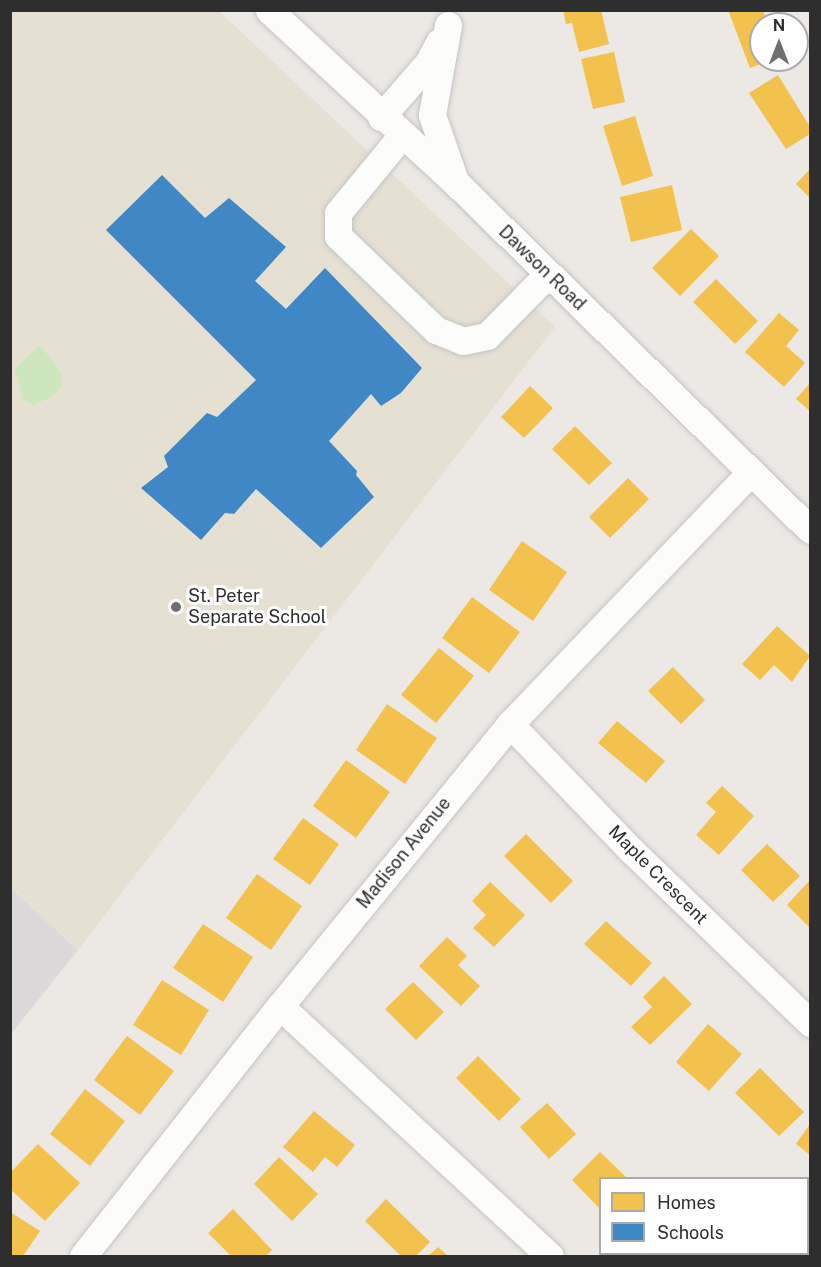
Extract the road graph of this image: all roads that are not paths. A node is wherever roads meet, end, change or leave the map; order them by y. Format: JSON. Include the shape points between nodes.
{"nodes":[{"id":1,"x":269,"y":10,"type":"edge"},
{"id":2,"x":448,"y":18,"type":"edge"},
{"id":3,"x":381,"y":117,"type":"junction"},
{"id":4,"x":402,"y":135,"type":"junction"},
{"id":5,"x":458,"y":186,"type":"junction"},
{"id":6,"x":548,"y":273,"type":"junction"},
{"id":7,"x":751,"y":472,"type":"junction"},
{"id":8,"x":810,"y":530,"type":"edge"},
{"id":9,"x":510,"y":724,"type":"junction"},
{"id":10,"x":280,"y":1006,"type":"junction"},
{"id":11,"x":810,"y":1023,"type":"edge"},
{"id":12,"x":89,"y":1254,"type":"edge"},
{"id":13,"x":550,"y":1257,"type":"edge"}],
"edges":[{"from":1,"to":3,"type":"street","name":"Dawson Road"},
{"from":2,"to":3,"type":"street","via":[[428,63]]},
{"from":2,"to":5,"type":"street","via":[[432,115]]},
{"from":3,"to":4,"type":"street","name":"Dawson Road"},
{"from":4,"to":5,"type":"street","name":"Dawson Road"},
{"from":4,"to":6,"type":"street","via":[[338,213],[338,236],[436,330],[463,341],[487,336]]},
{"from":5,"to":6,"type":"street","name":"Dawson Road"},
{"from":6,"to":7,"type":"street","name":"Dawson Road"},
{"from":7,"to":8,"type":"street","name":"Dawson Road"},
{"from":7,"to":9,"type":"street","name":"Madison Avenue"},
{"from":9,"to":10,"type":"street","name":"Madison Avenue"},
{"from":9,"to":11,"type":"street","name":"Maple Crescent","via":[[632,851]]},
{"from":10,"to":12,"type":"street","name":"Madison Avenue"},
{"from":10,"to":13,"type":"street"}]}
